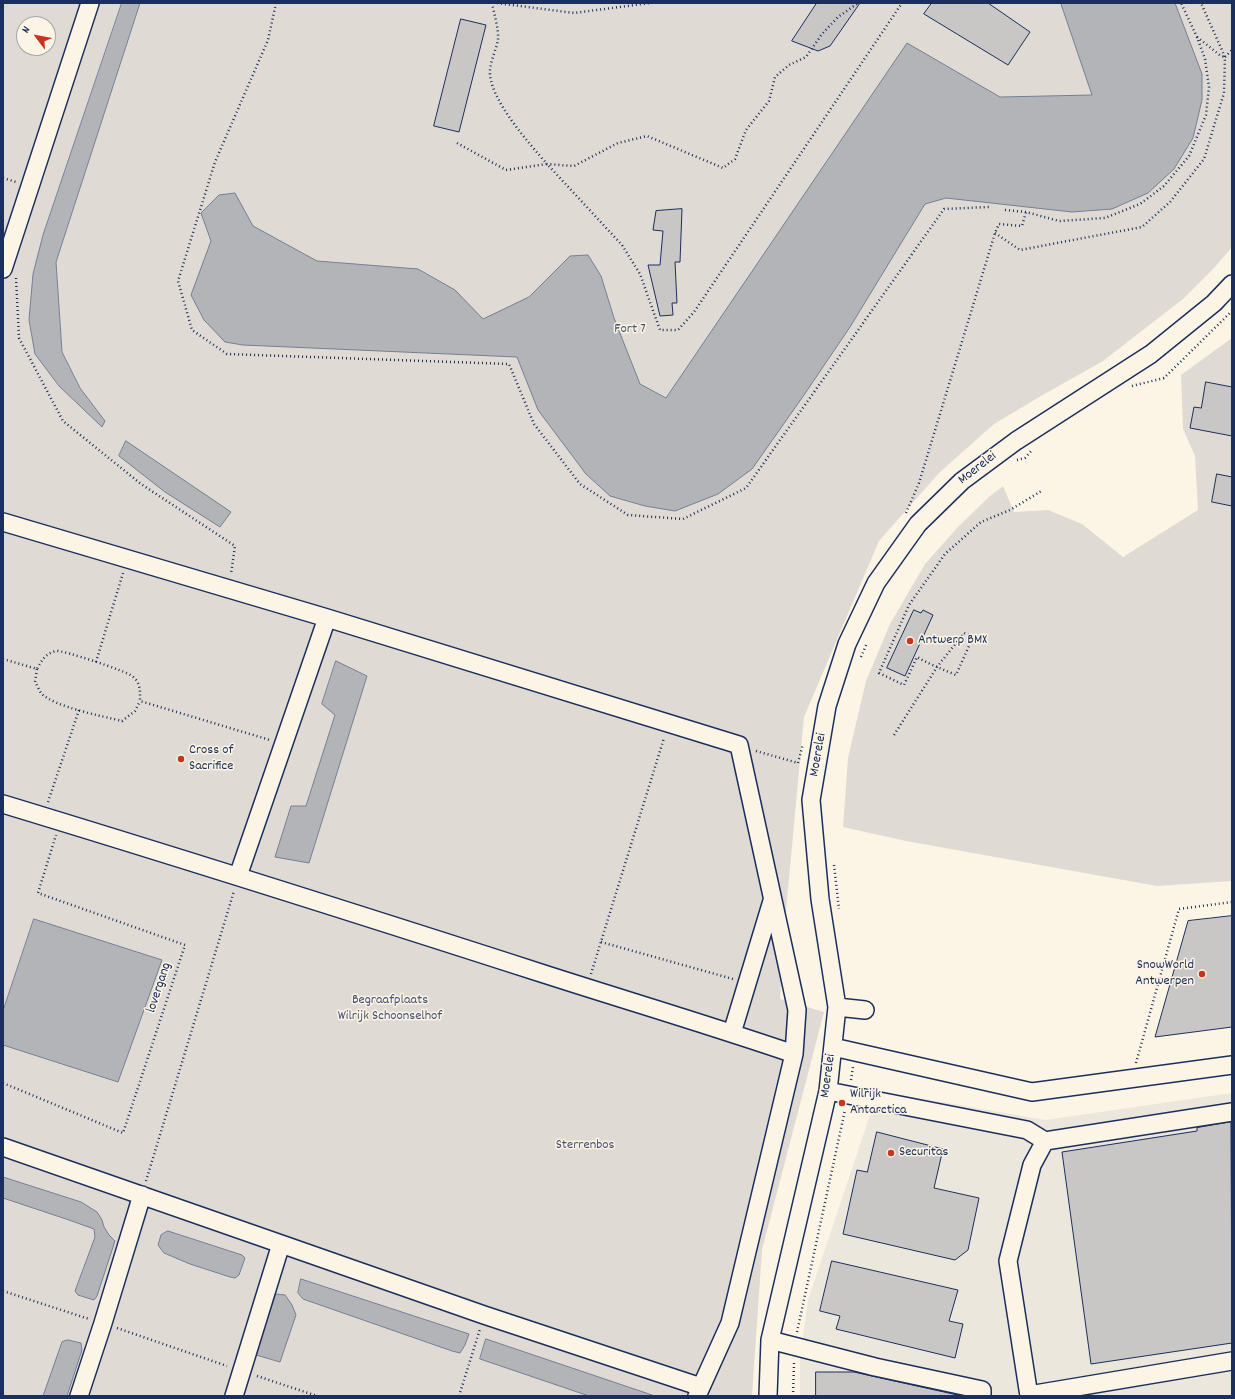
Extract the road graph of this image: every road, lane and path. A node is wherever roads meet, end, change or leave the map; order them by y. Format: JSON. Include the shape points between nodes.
{"nodes":[{"id":1,"x":90,"y":3,"type":"edge"},
{"id":2,"x":276,"y":3,"type":"edge"},
{"id":3,"x":492,"y":3,"type":"edge"},
{"id":4,"x":497,"y":3,"type":"edge"},
{"id":5,"x":650,"y":3,"type":"edge"},
{"id":6,"x":858,"y":3,"type":"edge"},
{"id":7,"x":902,"y":3,"type":"edge"},
{"id":8,"x":1181,"y":3,"type":"edge"},
{"id":9,"x":1201,"y":3,"type":"edge"},
{"id":10,"x":1197,"y":37,"type":"junction"},
{"id":11,"x":1232,"y":50,"type":"edge"},
{"id":12,"x":1225,"y":57,"type":"junction"},
{"id":13,"x":456,"y":143,"type":"dead end"},
{"id":14,"x":546,"y":164,"type":"junction"},
{"id":15,"x":989,"y":206,"type":"dead end"},
{"id":16,"x":1005,"y":210,"type":"dead end"},
{"id":17,"x":1026,"y":212,"type":"junction"},
{"id":18,"x":995,"y":233,"type":"junction"},
{"id":19,"x":9,"y":270,"type":"edge"},
{"id":20,"x":1232,"y":284,"type":"edge"},
{"id":21,"x":1232,"y":311,"type":"edge"},
{"id":22,"x":1130,"y":387,"type":"dead end"},
{"id":23,"x":1036,"y":447,"type":"dead end"},
{"id":24,"x":1012,"y":462,"type":"dead end"},
{"id":25,"x":919,"y":483,"type":"dead end"},
{"id":26,"x":1043,"y":490,"type":"dead end"},
{"id":27,"x":3,"y":522,"type":"edge"},
{"id":28,"x":127,"y":559,"type":"junction"},
{"id":29,"x":230,"y":589,"type":"junction"},
{"id":30,"x":327,"y":618,"type":"junction"},
{"id":31,"x":868,"y":640,"type":"dead end"},
{"id":32,"x":3,"y":659,"type":"edge"},
{"id":33,"x":859,"y":661,"type":"dead end"},
{"id":34,"x":96,"y":662,"type":"junction"},
{"id":35,"x":937,"y":667,"type":"junction"},
{"id":36,"x":37,"y":669,"type":"junction"},
{"id":37,"x":140,"y":701,"type":"junction"},
{"id":38,"x":79,"y":710,"type":"junction"},
{"id":39,"x":668,"y":724,"type":"junction"},
{"id":40,"x":894,"y":735,"type":"dead end"},
{"id":41,"x":284,"y":744,"type":"junction"},
{"id":42,"x":739,"y":745,"type":"junction"},
{"id":43,"x":816,"y":768,"type":"junction"},
{"id":44,"x":3,"y":804,"type":"edge"},
{"id":45,"x":43,"y":816,"type":"junction"},
{"id":46,"x":60,"y":822,"type":"junction"},
{"id":47,"x":834,"y":860,"type":"dead end"},
{"id":48,"x":238,"y":876,"type":"junction"},
{"id":49,"x":773,"y":898,"type":"junction"},
{"id":50,"x":1232,"y":902,"type":"edge"},
{"id":51,"x":840,"y":914,"type":"dead end"},
{"id":52,"x":601,"y":942,"type":"junction"},
{"id":53,"x":747,"y":983,"type":"junction"},
{"id":54,"x":587,"y":988,"type":"junction"},
{"id":55,"x":837,"y":1007,"type":"junction"},
{"id":56,"x":865,"y":1010,"type":"dead end"},
{"id":57,"x":732,"y":1033,"type":"junction"},
{"id":58,"x":833,"y":1047,"type":"junction"},
{"id":59,"x":852,"y":1051,"type":"junction"},
{"id":60,"x":794,"y":1054,"type":"junction"},
{"id":61,"x":1232,"y":1065,"type":"edge"},
{"id":62,"x":1131,"y":1078,"type":"junction"},
{"id":63,"x":3,"y":1083,"type":"edge"},
{"id":64,"x":828,"y":1092,"type":"junction"},
{"id":65,"x":848,"y":1095,"type":"junction"},
{"id":66,"x":1232,"y":1112,"type":"edge"},
{"id":67,"x":1045,"y":1141,"type":"junction"},
{"id":68,"x":3,"y":1147,"type":"edge"},
{"id":69,"x":142,"y":1195,"type":"junction"},
{"id":70,"x":281,"y":1244,"type":"junction"},
{"id":71,"x":3,"y":1291,"type":"edge"},
{"id":72,"x":484,"y":1315,"type":"junction"},
{"id":73,"x":103,"y":1323,"type":"junction"},
{"id":74,"x":770,"y":1340,"type":"junction"},
{"id":75,"x":794,"y":1346,"type":"junction"},
{"id":76,"x":1232,"y":1361,"type":"edge"},
{"id":77,"x":242,"y":1371,"type":"junction"},
{"id":78,"x":699,"y":1391,"type":"edge"},
{"id":79,"x":1029,"y":1395,"type":"edge"},
{"id":80,"x":78,"y":1396,"type":"edge"},
{"id":81,"x":234,"y":1396,"type":"edge"},
{"id":82,"x":317,"y":1396,"type":"edge"},
{"id":83,"x":459,"y":1396,"type":"edge"},
{"id":84,"x":768,"y":1396,"type":"edge"},
{"id":85,"x":793,"y":1396,"type":"edge"},
{"id":86,"x":982,"y":1396,"type":"edge"}],
"edges":[{"from":1,"to":19,"type":"street"},
{"from":2,"to":15,"type":"path","via":[[268,40],[215,162],[178,281],[192,330],[227,354],[509,364],[534,424],[580,484],[628,515],[683,519],[746,488],[944,209]]},
{"from":3,"to":14,"type":"path","via":[[498,39],[490,71],[494,88],[505,112]]},
{"from":4,"to":5,"type":"path","via":[[574,13]]},
{"from":6,"to":14,"type":"path","via":[[838,17],[806,57],[789,65],[775,77],[769,101],[746,130],[736,160],[723,168],[647,136],[618,143],[574,166]]},
{"from":7,"to":14,"type":"path","via":[[694,312],[678,330],[660,330],[640,274],[622,245]]},
{"from":8,"to":10,"type":"path"},
{"from":9,"to":12,"type":"path"},
{"from":10,"to":12,"type":"path"},
{"from":10,"to":17,"type":"path","via":[[1209,87],[1206,115],[1189,156],[1164,186],[1140,204],[1105,218],[1059,221]]},
{"from":11,"to":12,"type":"path"},
{"from":12,"to":18,"type":"path","via":[[1224,93],[1204,159],[1170,202],[1142,227],[1020,250]]},
{"from":13,"to":14,"type":"path","via":[[506,170]]},
{"from":16,"to":17,"type":"path"},
{"from":17,"to":18,"type":"path","via":[[1022,226],[999,224]]},
{"from":18,"to":25,"type":"path"},
{"from":19,"to":29,"type":"path","via":[[19,338],[63,421],[141,484],[234,546]]},
{"from":20,"to":43,"type":"street","name":"Moerelei","via":[[1214,303],[1151,354],[1016,441],[962,481],[918,524],[876,583],[848,644],[827,706]]},
{"from":21,"to":22,"type":"path","via":[[1164,378]]},
{"from":23,"to":24,"type":"path","via":[[1025,458]]},
{"from":26,"to":35,"type":"path","via":[[1010,510],[981,522],[945,554],[909,605],[878,673],[904,684],[917,657]]},
{"from":27,"to":28,"type":"street"},
{"from":28,"to":29,"type":"street"},
{"from":28,"to":34,"type":"path"},
{"from":29,"to":30,"type":"street"},
{"from":30,"to":39,"type":"street"},
{"from":30,"to":41,"type":"street"},
{"from":31,"to":33,"type":"path"},
{"from":32,"to":36,"type":"path"},
{"from":34,"to":36,"type":"path","via":[[57,651],[43,658]]},
{"from":34,"to":37,"type":"path","via":[[133,676],[140,686]]},
{"from":35,"to":35,"type":"path","via":[[956,675],[973,637],[964,633]]},
{"from":35,"to":40,"type":"path"},
{"from":36,"to":38,"type":"path","via":[[35,682],[42,693],[55,702]]},
{"from":37,"to":38,"type":"path","via":[[135,711],[122,721]]},
{"from":37,"to":41,"type":"path"},
{"from":38,"to":45,"type":"path"},
{"from":39,"to":42,"type":"street"},
{"from":39,"to":52,"type":"path"},
{"from":41,"to":48,"type":"street"},
{"from":42,"to":43,"type":"path"},
{"from":42,"to":49,"type":"street"},
{"from":43,"to":55,"type":"street","name":"Moerelei","via":[[811,800],[819,892]]},
{"from":44,"to":45,"type":"street"},
{"from":45,"to":46,"type":"street"},
{"from":46,"to":48,"type":"street"},
{"from":46,"to":63,"type":"path","name":"lovergang","via":[[38,893],[185,945],[123,1132]]},
{"from":47,"to":51,"type":"path"},
{"from":48,"to":54,"type":"street"},
{"from":48,"to":69,"type":"path"},
{"from":49,"to":53,"type":"street"},
{"from":49,"to":60,"type":"street","via":[[796,1010]]},
{"from":50,"to":62,"type":"path","via":[[1179,909]]},
{"from":52,"to":53,"type":"path"},
{"from":52,"to":54,"type":"path"},
{"from":53,"to":57,"type":"street"},
{"from":54,"to":57,"type":"street"},
{"from":55,"to":56,"type":"street"},
{"from":55,"to":58,"type":"street","name":"Moerelei"},
{"from":57,"to":60,"type":"street"},
{"from":58,"to":59,"type":"street"},
{"from":58,"to":64,"type":"street","name":"Moerelei"},
{"from":59,"to":62,"type":"street","via":[[1032,1092]]},
{"from":59,"to":65,"type":"path","via":[[854,1060]]},
{"from":60,"to":78,"type":"street","via":[[730,1323]]},
{"from":61,"to":62,"type":"street"},
{"from":64,"to":65,"type":"street"},
{"from":64,"to":74,"type":"street","name":"Moerelei"},
{"from":65,"to":67,"type":"street","via":[[1027,1130]]},
{"from":65,"to":75,"type":"path"},
{"from":66,"to":67,"type":"street"},
{"from":67,"to":79,"type":"street","via":[[1032,1166],[1008,1261]]},
{"from":68,"to":69,"type":"street"},
{"from":69,"to":70,"type":"street"},
{"from":69,"to":73,"type":"street"},
{"from":70,"to":72,"type":"street"},
{"from":70,"to":77,"type":"street"},
{"from":71,"to":73,"type":"path"},
{"from":72,"to":78,"type":"street"},
{"from":72,"to":83,"type":"path"},
{"from":73,"to":77,"type":"path"},
{"from":73,"to":80,"type":"street"},
{"from":74,"to":75,"type":"street"},
{"from":74,"to":84,"type":"street","name":"Moerelei"},
{"from":75,"to":85,"type":"path"},
{"from":75,"to":86,"type":"street","via":[[982,1390]]},
{"from":76,"to":79,"type":"street"},
{"from":77,"to":81,"type":"street"},
{"from":77,"to":82,"type":"path"}]}
